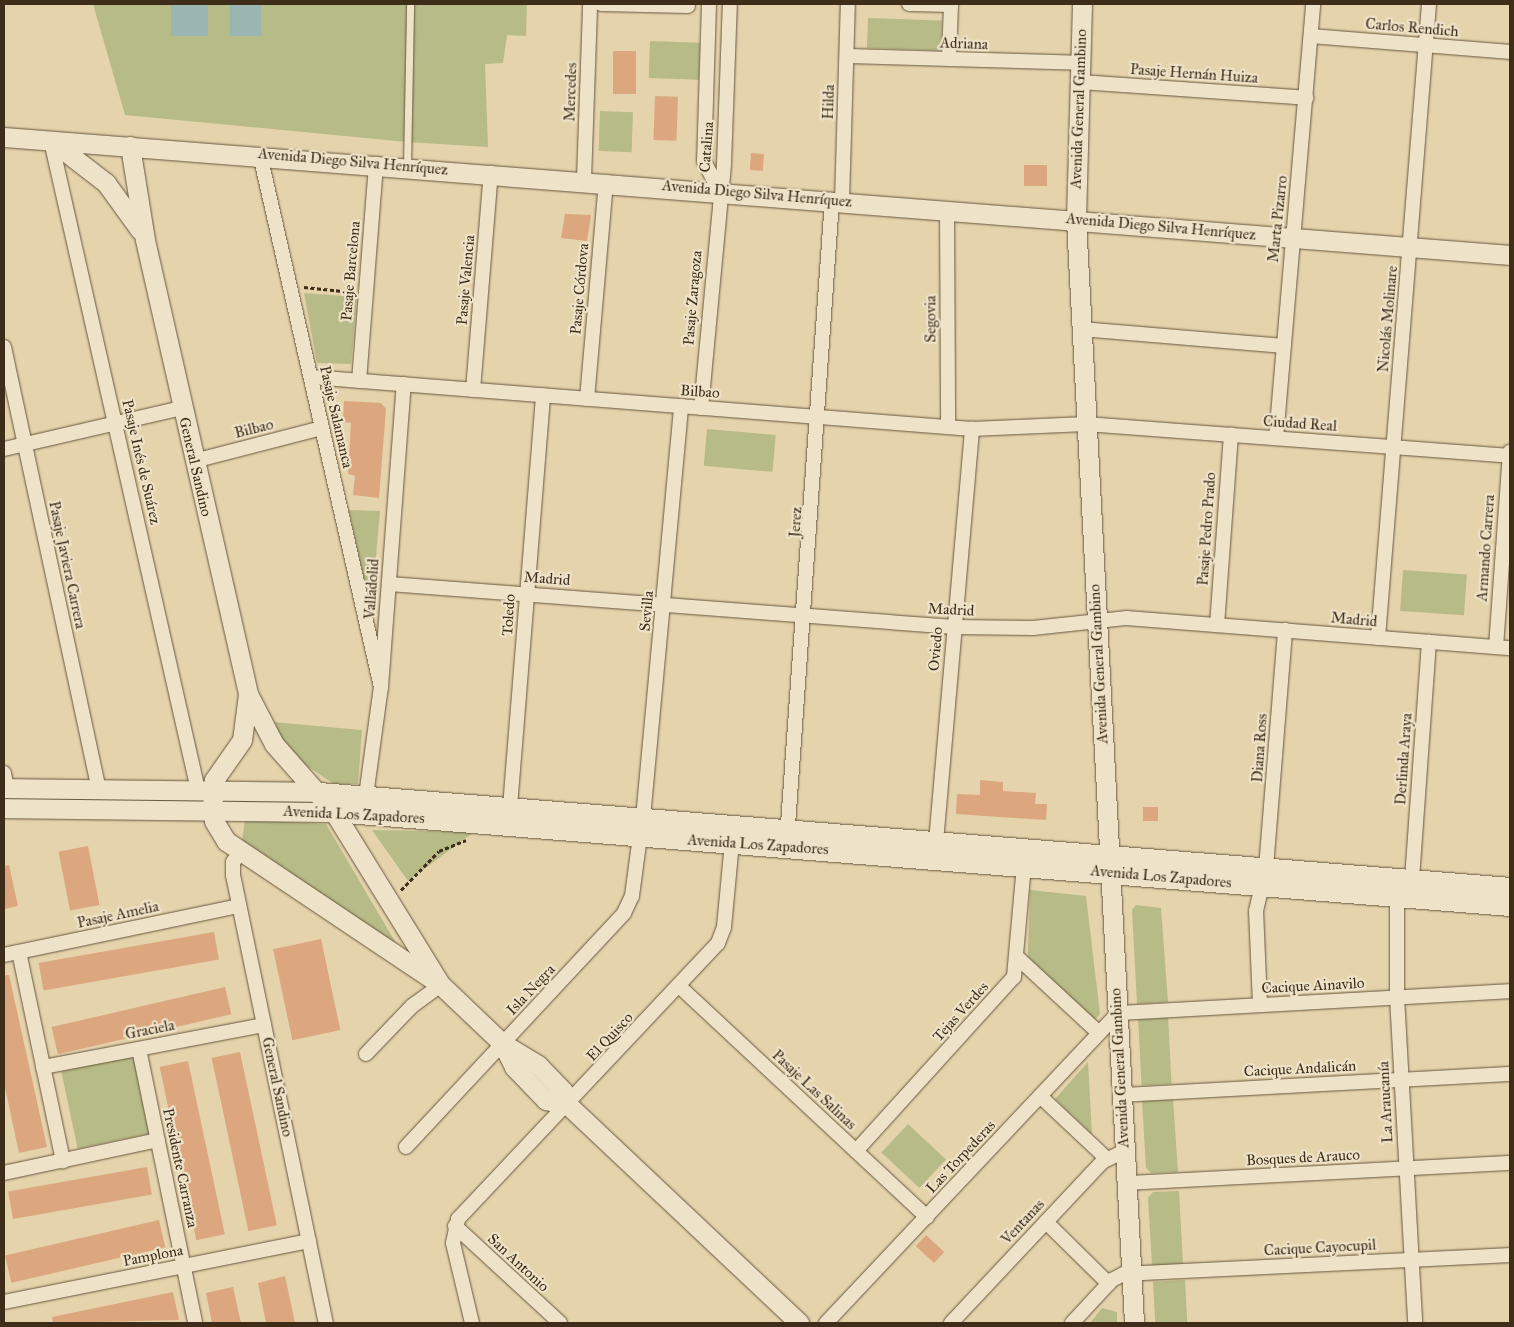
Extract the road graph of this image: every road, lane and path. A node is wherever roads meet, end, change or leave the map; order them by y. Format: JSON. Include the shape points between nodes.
{"nodes":[{"id":1,"x":410,"y":4,"type":"edge"},
{"id":2,"x":590,"y":4,"type":"edge"},
{"id":3,"x":601,"y":4,"type":"edge"},
{"id":4,"x":709,"y":4,"type":"edge"},
{"id":5,"x":730,"y":4,"type":"edge"},
{"id":6,"x":848,"y":4,"type":"edge"},
{"id":7,"x":909,"y":4,"type":"edge"},
{"id":8,"x":1082,"y":4,"type":"edge"},
{"id":9,"x":1313,"y":4,"type":"edge"},
{"id":10,"x":1429,"y":4,"type":"edge"},
{"id":11,"x":951,"y":5,"type":"edge"},
{"id":12,"x":688,"y":6,"type":"dead end"},
{"id":13,"x":1310,"y":36,"type":"junction"},
{"id":14,"x":1426,"y":45,"type":"junction"},
{"id":15,"x":1510,"y":52,"type":"edge"},
{"id":16,"x":847,"y":56,"type":"junction"},
{"id":17,"x":949,"y":59,"type":"junction"},
{"id":18,"x":1080,"y":63,"type":"junction"},
{"id":19,"x":1080,"y":82,"type":"junction"},
{"id":20,"x":706,"y":88,"type":"junction"},
{"id":21,"x":726,"y":90,"type":"junction"},
{"id":22,"x":1306,"y":98,"type":"junction"},
{"id":23,"x":4,"y":137,"type":"edge"},
{"id":24,"x":51,"y":141,"type":"junction"},
{"id":25,"x":130,"y":146,"type":"junction"},
{"id":26,"x":260,"y":154,"type":"junction"},
{"id":27,"x":376,"y":164,"type":"junction"},
{"id":28,"x":407,"y":166,"type":"junction"},
{"id":29,"x":491,"y":173,"type":"junction"},
{"id":30,"x":584,"y":180,"type":"junction"},
{"id":31,"x":606,"y":182,"type":"junction"},
{"id":32,"x":719,"y":191,"type":"junction"},
{"id":33,"x":837,"y":201,"type":"junction"},
{"id":34,"x":947,"y":210,"type":"junction"},
{"id":35,"x":1076,"y":220,"type":"junction"},
{"id":36,"x":1293,"y":237,"type":"junction"},
{"id":37,"x":144,"y":240,"type":"junction"},
{"id":38,"x":1411,"y":247,"type":"junction"},
{"id":39,"x":1510,"y":255,"type":"edge"},
{"id":40,"x":290,"y":286,"type":"junction"},
{"id":41,"x":366,"y":293,"type":"junction"},
{"id":42,"x":1082,"y":329,"type":"junction"},
{"id":43,"x":1283,"y":346,"type":"junction"},
{"id":44,"x":4,"y":348,"type":"edge"},
{"id":45,"x":310,"y":377,"type":"junction"},
{"id":46,"x":359,"y":381,"type":"junction"},
{"id":47,"x":404,"y":384,"type":"junction"},
{"id":48,"x":473,"y":390,"type":"junction"},
{"id":49,"x":543,"y":395,"type":"junction"},
{"id":50,"x":587,"y":399,"type":"junction"},
{"id":51,"x":681,"y":406,"type":"junction"},
{"id":52,"x":182,"y":408,"type":"junction"},
{"id":53,"x":701,"y":408,"type":"junction"},
{"id":54,"x":816,"y":417,"type":"junction"},
{"id":55,"x":116,"y":424,"type":"junction"},
{"id":56,"x":1086,"y":424,"type":"junction"},
{"id":57,"x":322,"y":428,"type":"junction"},
{"id":58,"x":948,"y":428,"type":"junction"},
{"id":59,"x":972,"y":429,"type":"junction"},
{"id":60,"x":1231,"y":435,"type":"junction"},
{"id":61,"x":1276,"y":438,"type":"junction"},
{"id":62,"x":25,"y":444,"type":"junction"},
{"id":63,"x":1394,"y":448,"type":"junction"},
{"id":64,"x":4,"y":449,"type":"edge"},
{"id":65,"x":1510,"y":451,"type":"edge"},
{"id":66,"x":1510,"y":456,"type":"edge"},
{"id":67,"x":194,"y":461,"type":"junction"},
{"id":68,"x":1506,"y":555,"type":"edge"},
{"id":69,"x":389,"y":584,"type":"junction"},
{"id":70,"x":527,"y":594,"type":"junction"},
{"id":71,"x":664,"y":605,"type":"junction"},
{"id":72,"x":805,"y":616,"type":"junction"},
{"id":73,"x":1097,"y":620,"type":"junction"},
{"id":74,"x":1217,"y":625,"type":"junction"},
{"id":75,"x":954,"y":627,"type":"junction"},
{"id":76,"x":1286,"y":630,"type":"junction"},
{"id":77,"x":1378,"y":638,"type":"junction"},
{"id":78,"x":1429,"y":642,"type":"junction"},
{"id":79,"x":1496,"y":647,"type":"junction"},
{"id":80,"x":1510,"y":648,"type":"edge"},
{"id":81,"x":381,"y":687,"type":"junction"},
{"id":82,"x":248,"y":694,"type":"junction"},
{"id":83,"x":5,"y":783,"type":"edge"},
{"id":84,"x":99,"y":789,"type":"junction"},
{"id":85,"x":205,"y":790,"type":"junction"},
{"id":86,"x":319,"y":792,"type":"junction"},
{"id":87,"x":366,"y":796,"type":"junction"},
{"id":88,"x":510,"y":807,"type":"junction"},
{"id":89,"x":4,"y":808,"type":"edge"},
{"id":90,"x":212,"y":809,"type":"junction"},
{"id":91,"x":334,"y":812,"type":"junction"},
{"id":92,"x":642,"y":827,"type":"junction"},
{"id":93,"x":476,"y":836,"type":"dead end"},
{"id":94,"x":787,"y":839,"type":"junction"},
{"id":95,"x":936,"y":842,"type":"junction"},
{"id":96,"x":732,"y":843,"type":"junction"},
{"id":97,"x":240,"y":853,"type":"junction"},
{"id":98,"x":1110,"y":864,"type":"junction"},
{"id":99,"x":1024,"y":866,"type":"junction"},
{"id":100,"x":1264,"y":877,"type":"junction"},
{"id":101,"x":1403,"y":885,"type":"junction"},
{"id":102,"x":1510,"y":887,"type":"edge"},
{"id":103,"x":392,"y":900,"type":"junction"},
{"id":104,"x":239,"y":906,"type":"junction"},
{"id":105,"x":1510,"y":906,"type":"edge"},
{"id":106,"x":413,"y":937,"type":"junction"},
{"id":107,"x":19,"y":952,"type":"junction"},
{"id":108,"x":394,"y":954,"type":"junction"},
{"id":109,"x":4,"y":956,"type":"edge"},
{"id":110,"x":1018,"y":958,"type":"junction"},
{"id":111,"x":441,"y":985,"type":"junction"},
{"id":112,"x":679,"y":986,"type":"junction"},
{"id":113,"x":1510,"y":991,"type":"edge"},
{"id":114,"x":1397,"y":997,"type":"junction"},
{"id":115,"x":1260,"y":1005,"type":"junction"},
{"id":116,"x":1118,"y":1013,"type":"junction"},
{"id":117,"x":264,"y":1025,"type":"junction"},
{"id":118,"x":1099,"y":1033,"type":"junction"},
{"id":119,"x":502,"y":1044,"type":"junction"},
{"id":120,"x":139,"y":1049,"type":"junction"},
{"id":121,"x":366,"y":1054,"type":"dead end"},
{"id":122,"x":43,"y":1067,"type":"junction"},
{"id":123,"x":1510,"y":1074,"type":"edge"},
{"id":124,"x":1402,"y":1080,"type":"junction"},
{"id":125,"x":1122,"y":1095,"type":"junction"},
{"id":126,"x":1040,"y":1096,"type":"junction"},
{"id":127,"x":568,"y":1105,"type":"junction"},
{"id":128,"x":158,"y":1140,"type":"junction"},
{"id":129,"x":406,"y":1147,"type":"dead end"},
{"id":130,"x":856,"y":1151,"type":"junction"},
{"id":131,"x":1125,"y":1151,"type":"junction"},
{"id":132,"x":1107,"y":1158,"type":"junction"},
{"id":133,"x":63,"y":1161,"type":"junction"},
{"id":134,"x":1510,"y":1163,"type":"edge"},
{"id":135,"x":1406,"y":1169,"type":"junction"},
{"id":136,"x":4,"y":1173,"type":"edge"},
{"id":137,"x":1127,"y":1183,"type":"junction"},
{"id":138,"x":927,"y":1217,"type":"junction"},
{"id":139,"x":1046,"y":1222,"type":"junction"},
{"id":140,"x":454,"y":1226,"type":"junction"},
{"id":141,"x":309,"y":1241,"type":"junction"},
{"id":142,"x":1510,"y":1255,"type":"edge"},
{"id":143,"x":1411,"y":1260,"type":"junction"},
{"id":144,"x":184,"y":1266,"type":"junction"},
{"id":145,"x":1132,"y":1274,"type":"junction"},
{"id":146,"x":1109,"y":1284,"type":"junction"},
{"id":147,"x":4,"y":1302,"type":"edge"},
{"id":148,"x":196,"y":1323,"type":"edge"},
{"id":149,"x":326,"y":1323,"type":"edge"},
{"id":150,"x":472,"y":1323,"type":"edge"},
{"id":151,"x":560,"y":1323,"type":"edge"},
{"id":152,"x":799,"y":1323,"type":"edge"},
{"id":153,"x":826,"y":1323,"type":"edge"},
{"id":154,"x":951,"y":1323,"type":"edge"},
{"id":155,"x":1072,"y":1323,"type":"edge"},
{"id":156,"x":1134,"y":1323,"type":"edge"},
{"id":157,"x":1415,"y":1323,"type":"edge"}],
"edges":[{"from":1,"to":28,"type":"lane"},
{"from":2,"to":30,"type":"street","name":"Mercedes"},
{"from":3,"to":12,"type":"street"},
{"from":4,"to":20,"type":"street","name":"Catalina"},
{"from":5,"to":21,"type":"street","name":"Catalina"},
{"from":6,"to":16,"type":"street","name":"Hilda"},
{"from":7,"to":11,"type":"street"},
{"from":8,"to":18,"type":"main road","name":"Avenida General Gambino"},
{"from":9,"to":13,"type":"street","name":"Marta Pizarro"},
{"from":10,"to":14,"type":"street","name":"Nicolás Molinare"},
{"from":11,"to":17,"type":"street"},
{"from":13,"to":14,"type":"street","name":"Carlos Rendich"},
{"from":13,"to":22,"type":"street","name":"Marta Pizarro"},
{"from":14,"to":15,"type":"street","name":"Carlos Rendich"},
{"from":14,"to":38,"type":"street","name":"Nicolás Molinare"},
{"from":16,"to":17,"type":"street","name":"Adriana"},
{"from":16,"to":33,"type":"street","name":"Hilda"},
{"from":17,"to":18,"type":"street","name":"Adriana"},
{"from":18,"to":19,"type":"main road","name":"Avenida General Gambino"},
{"from":19,"to":22,"type":"street","name":"Pasaje Hernán Huiza"},
{"from":19,"to":35,"type":"main road","name":"Avenida General Gambino"},
{"from":20,"to":21,"type":"street"},
{"from":20,"to":32,"type":"street","name":"Catalina","via":[[704,161]]},
{"from":21,"to":32,"type":"street","name":"Catalina"},
{"from":22,"to":36,"type":"street","name":"Marta Pizarro"},
{"from":23,"to":24,"type":"main road","name":"Avenida Diego Silva Henríquez"},
{"from":24,"to":25,"type":"main road","name":"Avenida Diego Silva Henríquez"},
{"from":24,"to":37,"type":"main road","name":"General Sandino","via":[[106,183]]},
{"from":24,"to":55,"type":"street","name":"Pasaje Inés de Suárez"},
{"from":25,"to":26,"type":"main road","name":"Avenida Diego Silva Henríquez"},
{"from":25,"to":37,"type":"main road","name":"General Sandino"},
{"from":26,"to":27,"type":"main road","name":"Avenida Diego Silva Henríquez"},
{"from":26,"to":40,"type":"street","name":"Pasaje Salamanca"},
{"from":27,"to":28,"type":"main road","name":"Avenida Diego Silva Henríquez"},
{"from":27,"to":41,"type":"street","name":"Pasaje Barcelona"},
{"from":28,"to":29,"type":"main road","name":"Avenida Diego Silva Henríquez"},
{"from":29,"to":30,"type":"main road","name":"Avenida Diego Silva Henríquez"},
{"from":29,"to":48,"type":"street","name":"Pasaje Valencia"},
{"from":30,"to":31,"type":"main road","name":"Avenida Diego Silva Henríquez"},
{"from":31,"to":32,"type":"main road","name":"Avenida Diego Silva Henríquez"},
{"from":31,"to":50,"type":"street","name":"Pasaje Córdova"},
{"from":32,"to":33,"type":"main road","name":"Avenida Diego Silva Henríquez"},
{"from":32,"to":53,"type":"street","name":"Pasaje Zaragoza"},
{"from":33,"to":34,"type":"main road","name":"Avenida Diego Silva Henríquez"},
{"from":33,"to":54,"type":"street","name":"Jerez"},
{"from":34,"to":35,"type":"main road","name":"Avenida Diego Silva Henríquez"},
{"from":34,"to":58,"type":"street","name":"Segovia"},
{"from":35,"to":36,"type":"main road","name":"Avenida Diego Silva Henríquez"},
{"from":35,"to":42,"type":"main road","name":"Avenida General Gambino"},
{"from":36,"to":38,"type":"main road","name":"Avenida Diego Silva Henríquez"},
{"from":36,"to":43,"type":"street","name":"Marta Pizarro"},
{"from":37,"to":52,"type":"main road","name":"General Sandino"},
{"from":38,"to":39,"type":"main road","name":"Avenida Diego Silva Henríquez"},
{"from":38,"to":63,"type":"street","name":"Nicolás Molinare"},
{"from":40,"to":41,"type":"path"},
{"from":40,"to":45,"type":"street","name":"Pasaje Salamanca"},
{"from":41,"to":46,"type":"street","name":"Pasaje Barcelona"},
{"from":42,"to":43,"type":"street"},
{"from":42,"to":56,"type":"main road","name":"Avenida General Gambino"},
{"from":43,"to":61,"type":"street","name":"Marta Pizarro"},
{"from":44,"to":62,"type":"street","name":"Pasaje Javiera Carrera"},
{"from":45,"to":46,"type":"street","name":"Bilbao"},
{"from":45,"to":57,"type":"street","name":"Pasaje Salamanca"},
{"from":46,"to":47,"type":"street","name":"Bilbao"},
{"from":47,"to":48,"type":"street","name":"Bilbao"},
{"from":47,"to":69,"type":"street","name":"Valladolid"},
{"from":48,"to":49,"type":"street","name":"Bilbao"},
{"from":49,"to":50,"type":"street","name":"Bilbao"},
{"from":49,"to":70,"type":"street","name":"Toledo"},
{"from":50,"to":51,"type":"street","name":"Bilbao"},
{"from":51,"to":53,"type":"street","name":"Bilbao"},
{"from":51,"to":71,"type":"street","name":"Sevilla"},
{"from":52,"to":55,"type":"street"},
{"from":52,"to":67,"type":"main road","name":"General Sandino"},
{"from":53,"to":54,"type":"street","name":"Bilbao"},
{"from":54,"to":58,"type":"street","name":"Bilbao"},
{"from":54,"to":72,"type":"street","name":"Jerez"},
{"from":55,"to":62,"type":"street"},
{"from":55,"to":85,"type":"street","name":"Pasaje Inés de Suárez"},
{"from":56,"to":59,"type":"street","name":"Bilbao"},
{"from":56,"to":60,"type":"street","name":"Ciudad Real"},
{"from":56,"to":73,"type":"main road","name":"Avenida General Gambino"},
{"from":57,"to":67,"type":"street","name":"Bilbao"},
{"from":57,"to":81,"type":"street","name":"Pasaje Salamanca"},
{"from":58,"to":59,"type":"street","name":"Bilbao"},
{"from":59,"to":75,"type":"street","name":"Oviedo"},
{"from":60,"to":61,"type":"street","name":"Ciudad Real"},
{"from":60,"to":74,"type":"street","name":"Pasaje Pedro Prado"},
{"from":61,"to":63,"type":"street","name":"Ciudad Real"},
{"from":62,"to":64,"type":"street"},
{"from":62,"to":84,"type":"street","name":"Pasaje Javiera Carrera"},
{"from":63,"to":66,"type":"street","name":"Ciudad Real"},
{"from":63,"to":77,"type":"street","name":"Nicolás Molinare"},
{"from":65,"to":66,"type":"street","name":"Armando Carrera"},
{"from":66,"to":68,"type":"street","name":"Armando Carrera"},
{"from":67,"to":82,"type":"main road","name":"General Sandino"},
{"from":68,"to":79,"type":"street","name":"Armando Carrera"},
{"from":69,"to":70,"type":"street","name":"Madrid"},
{"from":69,"to":81,"type":"street","name":"Valladolid"},
{"from":70,"to":71,"type":"street","name":"Madrid"},
{"from":70,"to":88,"type":"street","name":"Toledo"},
{"from":71,"to":72,"type":"street","name":"Madrid"},
{"from":71,"to":92,"type":"street","name":"Sevilla"},
{"from":72,"to":75,"type":"street","name":"Madrid"},
{"from":72,"to":94,"type":"street","name":"Jerez"},
{"from":73,"to":74,"type":"street","name":"Madrid","via":[[1128,618]]},
{"from":73,"to":75,"type":"street","name":"Madrid","via":[[1033,628]]},
{"from":73,"to":98,"type":"main road","name":"Avenida General Gambino"},
{"from":74,"to":76,"type":"street","name":"Madrid"},
{"from":75,"to":95,"type":"street","name":"Oviedo"},
{"from":76,"to":77,"type":"street","name":"Madrid"},
{"from":76,"to":100,"type":"street","name":"Diana Ross"},
{"from":77,"to":78,"type":"street","name":"Madrid"},
{"from":78,"to":79,"type":"street","name":"Madrid"},
{"from":78,"to":101,"type":"street","name":"Derlinda Araya"},
{"from":79,"to":80,"type":"street","name":"Madrid"},
{"from":81,"to":87,"type":"street","name":"Valladolid"},
{"from":82,"to":85,"type":"main road","name":"General Sandino","via":[[242,740]]},
{"from":82,"to":86,"type":"main road","name":"General Sandino","via":[[274,744]]},
{"from":83,"to":84,"type":"main road","name":"Avenida Los Zapadores"},
{"from":84,"to":85,"type":"main road","name":"Avenida Los Zapadores"},
{"from":85,"to":86,"type":"main road","name":"Avenida Los Zapadores"},
{"from":85,"to":90,"type":"main road","name":"General Sandino"},
{"from":86,"to":87,"type":"main road","name":"Avenida Los Zapadores"},
{"from":86,"to":91,"type":"main road","name":"General Sandino"},
{"from":87,"to":88,"type":"main road","name":"Avenida Los Zapadores"},
{"from":88,"to":92,"type":"main road","name":"Avenida Los Zapadores"},
{"from":89,"to":90,"type":"main road","name":"Avenida Los Zapadores"},
{"from":90,"to":91,"type":"main road","name":"Avenida Los Zapadores"},
{"from":90,"to":97,"type":"main road","name":"General Sandino","via":[[226,841]]},
{"from":91,"to":92,"type":"main road","name":"Avenida Los Zapadores"},
{"from":91,"to":103,"type":"main road","name":"General Sandino"},
{"from":92,"to":94,"type":"main road","name":"Avenida Los Zapadores"},
{"from":92,"to":96,"type":"main road","name":"Avenida Los Zapadores"},
{"from":92,"to":119,"type":"street","name":"Isla Negra","via":[[628,908]]},
{"from":93,"to":103,"type":"path","via":[[439,852]]},
{"from":94,"to":95,"type":"main road","name":"Avenida Los Zapadores"},
{"from":94,"to":96,"type":"main road","name":"Avenida Los Zapadores"},
{"from":94,"to":99,"type":"main road","name":"Avenida Los Zapadores"},
{"from":95,"to":98,"type":"main road","name":"Avenida Los Zapadores"},
{"from":96,"to":112,"type":"street","name":"El Quisco","via":[[722,936]]},
{"from":97,"to":104,"type":"street","name":"General Sandino","via":[[232,868]]},
{"from":97,"to":108,"type":"main road"},
{"from":98,"to":99,"type":"main road","name":"Avenida Los Zapadores"},
{"from":98,"to":100,"type":"main road","name":"Avenida Los Zapadores"},
{"from":98,"to":116,"type":"main road","name":"Avenida General Gambino"},
{"from":99,"to":110,"type":"street","name":"Tejas Verdes"},
{"from":100,"to":101,"type":"main road","name":"Avenida Los Zapadores"},
{"from":100,"to":115,"type":"street","name":"Diana Ross","via":[[1256,911]]},
{"from":101,"to":102,"type":"main road","name":"Avenida Los Zapadores"},
{"from":101,"to":105,"type":"main road","name":"Avenida Los Zapadores"},
{"from":101,"to":114,"type":"street","name":"La Araucanía"},
{"from":103,"to":106,"type":"main road","name":"General Sandino"},
{"from":104,"to":107,"type":"street","name":"Pasaje Amelia"},
{"from":104,"to":117,"type":"street","name":"General Sandino"},
{"from":106,"to":108,"type":"main road"},
{"from":106,"to":111,"type":"main road","name":"General Sandino"},
{"from":107,"to":109,"type":"street","name":"Pasaje Amelia"},
{"from":107,"to":122,"type":"street"},
{"from":108,"to":111,"type":"main road"},
{"from":110,"to":118,"type":"street"},
{"from":110,"to":130,"type":"street","name":"Tejas Verdes","via":[[1011,981]]},
{"from":111,"to":119,"type":"main road"},
{"from":111,"to":121,"type":"street","via":[[412,1006]]},
{"from":112,"to":127,"type":"street","name":"El Quisco"},
{"from":112,"to":130,"type":"street","name":"Pasaje Las Salinas"},
{"from":113,"to":114,"type":"street","name":"Cacique Ainavilo"},
{"from":114,"to":115,"type":"street","name":"Cacique Ainavilo"},
{"from":114,"to":124,"type":"street","name":"La Araucanía"},
{"from":115,"to":116,"type":"street","name":"Cacique Ainavilo"},
{"from":116,"to":118,"type":"street","name":"Las Torpederas"},
{"from":116,"to":125,"type":"main road","name":"Avenida General Gambino"},
{"from":117,"to":120,"type":"street","name":"Graciela"},
{"from":117,"to":141,"type":"street","name":"General Sandino"},
{"from":118,"to":126,"type":"street","name":"Las Torpederas"},
{"from":119,"to":127,"type":"main road","via":[[529,1058],[560,1086]]},
{"from":119,"to":129,"type":"street","name":"Isla Negra"},
{"from":120,"to":122,"type":"street","name":"Graciela"},
{"from":120,"to":128,"type":"street","name":"Presidente Carranza"},
{"from":122,"to":133,"type":"street"},
{"from":123,"to":124,"type":"street","name":"Cacique Andalicán"},
{"from":124,"to":125,"type":"street","name":"Cacique Andalicán"},
{"from":124,"to":135,"type":"street","name":"La Araucanía"},
{"from":125,"to":131,"type":"main road","name":"Avenida General Gambino"},
{"from":126,"to":132,"type":"street"},
{"from":126,"to":138,"type":"street","name":"Las Torpederas"},
{"from":127,"to":140,"type":"street","name":"El Quisco"},
{"from":127,"to":152,"type":"main road"},
{"from":128,"to":133,"type":"street"},
{"from":128,"to":144,"type":"street","name":"Presidente Carranza"},
{"from":130,"to":138,"type":"street","name":"Pasaje Las Salinas"},
{"from":131,"to":132,"type":"street","name":"Ventanas"},
{"from":131,"to":137,"type":"main road","name":"Avenida General Gambino"},
{"from":132,"to":139,"type":"street","name":"Ventanas"},
{"from":133,"to":136,"type":"street"},
{"from":134,"to":135,"type":"street","name":"Bosques de Arauco"},
{"from":135,"to":137,"type":"street","name":"Bosques de Arauco"},
{"from":135,"to":143,"type":"street","name":"La Araucanía"},
{"from":137,"to":145,"type":"main road","name":"Avenida General Gambino"},
{"from":138,"to":153,"type":"street","name":"Las Torpederas"},
{"from":139,"to":146,"type":"street"},
{"from":139,"to":154,"type":"street","name":"Ventanas"},
{"from":140,"to":150,"type":"street","via":[[454,1250]]},
{"from":140,"to":151,"type":"street","name":"San Antonio"},
{"from":141,"to":144,"type":"street","name":"Pamplona"},
{"from":141,"to":149,"type":"street","name":"General Sandino"},
{"from":142,"to":143,"type":"street","name":"Cacique Cayocupil"},
{"from":143,"to":145,"type":"street","name":"Cacique Cayocupil"},
{"from":143,"to":157,"type":"street","name":"La Araucanía"},
{"from":144,"to":147,"type":"street","name":"Pamplona"},
{"from":144,"to":148,"type":"street","name":"Presidente Carranza"},
{"from":145,"to":146,"type":"street"},
{"from":145,"to":156,"type":"main road","name":"Avenida General Gambino"},
{"from":146,"to":155,"type":"street"}]}
